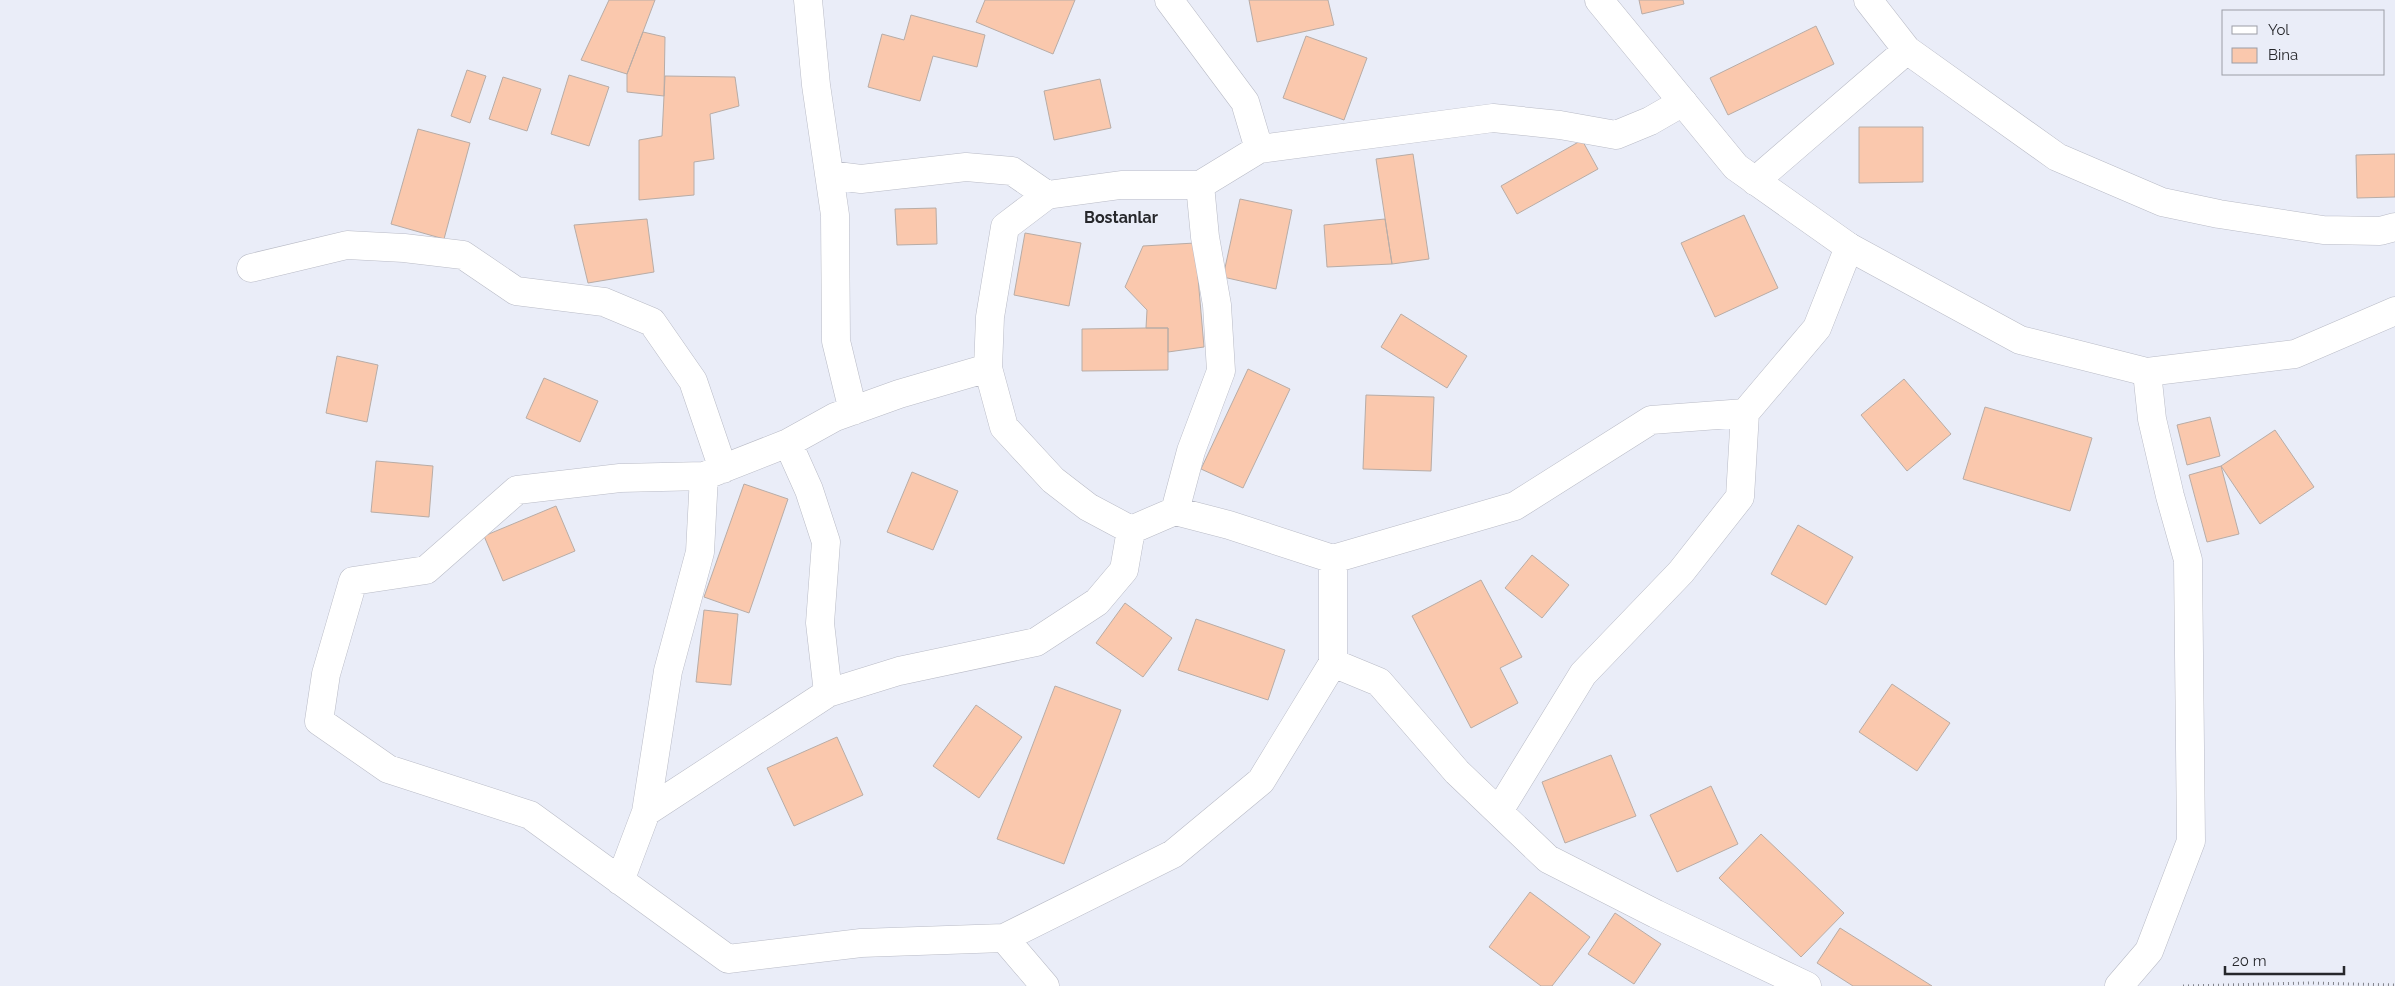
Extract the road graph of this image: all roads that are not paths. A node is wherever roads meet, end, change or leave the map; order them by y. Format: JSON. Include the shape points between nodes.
{"nodes":[{"id":1,"x":808,"y":0,"type":"edge"},
{"id":2,"x":1169,"y":0,"type":"edge"},
{"id":3,"x":1599,"y":0,"type":"edge"},
{"id":4,"x":1868,"y":0,"type":"edge"},
{"id":5,"x":1907,"y":50,"type":"junction"},
{"id":6,"x":1683,"y":102,"type":"junction"},
{"id":7,"x":1260,"y":149,"type":"junction"},
{"id":8,"x":829,"y":176,"type":"junction"},
{"id":9,"x":1755,"y":181,"type":"junction"},
{"id":10,"x":1200,"y":185,"type":"junction"},
{"id":11,"x":1047,"y":195,"type":"junction"},
{"id":12,"x":2395,"y":226,"type":"edge"},
{"id":13,"x":1849,"y":247,"type":"junction"},
{"id":14,"x":251,"y":268,"type":"dead end"},
{"id":15,"x":2395,"y":311,"type":"edge"},
{"id":16,"x":988,"y":368,"type":"junction"},
{"id":17,"x":2147,"y":372,"type":"junction"},
{"id":18,"x":853,"y":411,"type":"junction"},
{"id":19,"x":1745,"y":413,"type":"junction"},
{"id":20,"x":788,"y":443,"type":"junction"},
{"id":21,"x":714,"y":472,"type":"junction"},
{"id":22,"x":1175,"y":511,"type":"junction"},
{"id":23,"x":1131,"y":530,"type":"junction"},
{"id":24,"x":1333,"y":559,"type":"junction"},
{"id":25,"x":1333,"y":662,"type":"junction"},
{"id":26,"x":828,"y":693,"type":"junction"},
{"id":27,"x":1498,"y":811,"type":"junction"},
{"id":28,"x":646,"y":812,"type":"junction"},
{"id":29,"x":620,"y":881,"type":"junction"},
{"id":30,"x":1004,"y":938,"type":"junction"},
{"id":31,"x":1045,"y":986,"type":"edge"},
{"id":32,"x":1807,"y":986,"type":"edge"},
{"id":33,"x":2119,"y":986,"type":"edge"}],
"edges":[{"from":1,"to":8,"type":"street"},
{"from":2,"to":7,"type":"street","via":[[1245,102]]},
{"from":3,"to":6,"type":"street"},
{"from":4,"to":5,"type":"street"},
{"from":5,"to":9,"type":"street"},
{"from":5,"to":12,"type":"street","via":[[2057,157],[2162,202],[2323,230],[2380,231]]},
{"from":6,"to":7,"type":"street","via":[[1650,122],[1616,135],[1493,118]]},
{"from":6,"to":9,"type":"street","via":[[1736,167]]},
{"from":7,"to":10,"type":"street"},
{"from":8,"to":11,"type":"street","via":[[862,179],[976,168],[1012,171]]},
{"from":8,"to":18,"type":"street","via":[[835,215],[836,342]]},
{"from":9,"to":13,"type":"street"},
{"from":10,"to":11,"type":"street","via":[[1121,185]]},
{"from":10,"to":22,"type":"street","via":[[1217,305],[1221,371],[1191,451]]},
{"from":11,"to":16,"type":"street","via":[[1004,227],[990,317]]},
{"from":13,"to":17,"type":"street","via":[[2020,340]]},
{"from":13,"to":19,"type":"street","via":[[1817,328]]},
{"from":14,"to":21,"type":"street","via":[[348,245],[463,255],[516,291],[604,302],[652,322],[693,381]]},
{"from":15,"to":17,"type":"street","via":[[2295,354]]},
{"from":16,"to":18,"type":"street"},
{"from":16,"to":23,"type":"street","via":[[1004,427],[1053,480],[1088,507]]},
{"from":17,"to":33,"type":"street","via":[[2152,419],[2188,560],[2191,841],[2149,951]]},
{"from":18,"to":20,"type":"street","via":[[835,417]]},
{"from":19,"to":24,"type":"street","via":[[1652,420],[1515,506]]},
{"from":19,"to":27,"type":"street","via":[[1740,497],[1681,572],[1583,674]]},
{"from":20,"to":21,"type":"street"},
{"from":20,"to":26,"type":"street","via":[[809,490],[826,542],[820,623]]},
{"from":21,"to":28,"type":"street","via":[[700,552],[668,671]]},
{"from":21,"to":29,"type":"street","via":[[620,478],[517,490],[426,570],[352,581],[326,674],[319,721],[388,769],[530,815]]},
{"from":22,"to":23,"type":"street"},
{"from":22,"to":24,"type":"street"},
{"from":23,"to":26,"type":"street","via":[[1124,570],[1097,602],[1036,642],[899,671]]},
{"from":24,"to":25,"type":"street"},
{"from":25,"to":27,"type":"street","via":[[1379,682],[1456,772]]},
{"from":25,"to":30,"type":"street","via":[[1254,788],[1173,854]]},
{"from":26,"to":28,"type":"street"},
{"from":27,"to":32,"type":"street","via":[[1548,859]]},
{"from":28,"to":29,"type":"street"},
{"from":29,"to":30,"type":"street","via":[[728,959],[861,944]]},
{"from":30,"to":31,"type":"street"}]}
